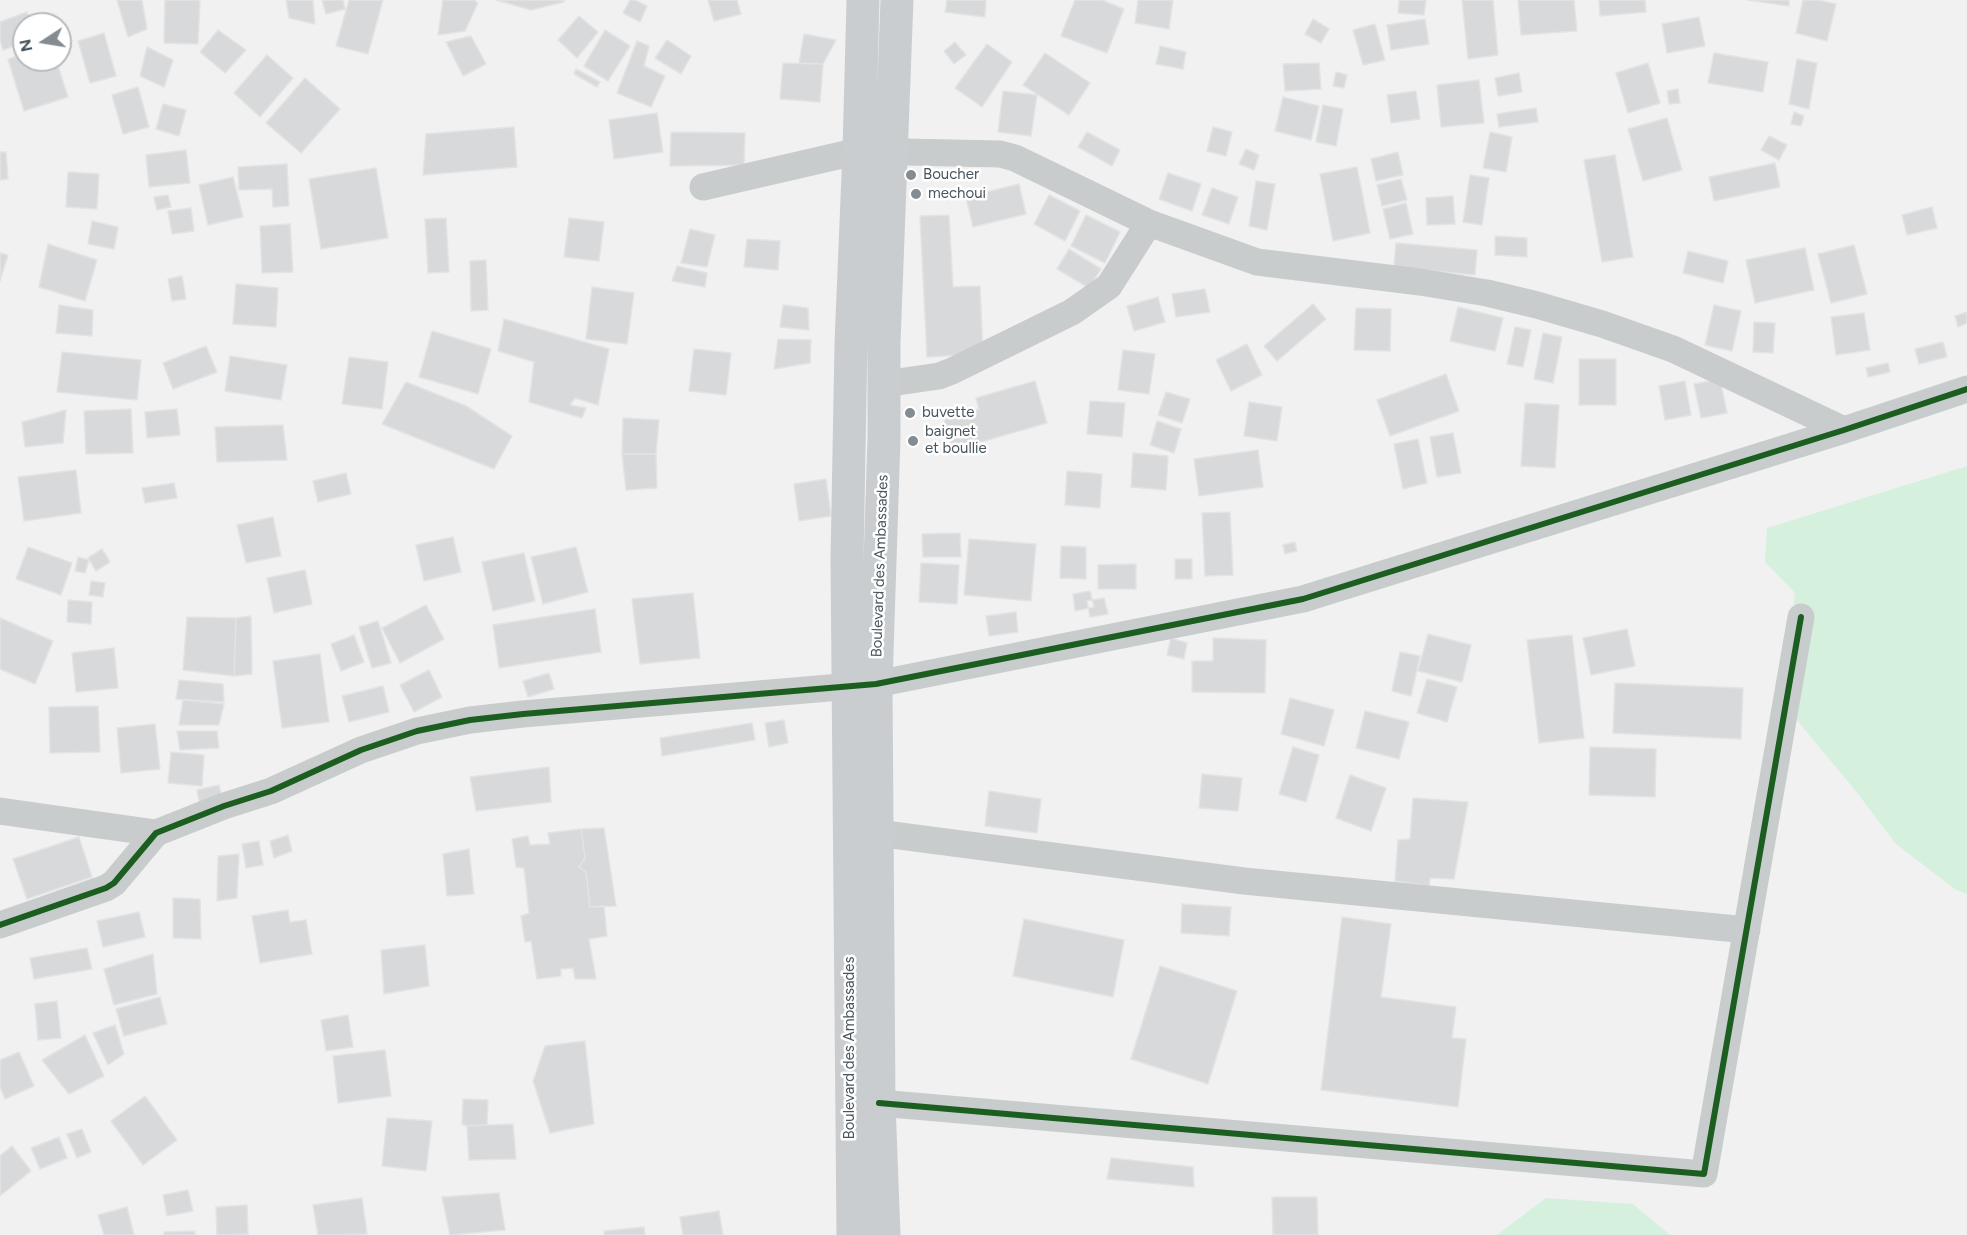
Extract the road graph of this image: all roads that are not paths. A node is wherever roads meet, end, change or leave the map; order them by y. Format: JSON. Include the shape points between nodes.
{"nodes":[{"id":1,"x":863,"y":0,"type":"edge"},
{"id":2,"x":897,"y":0,"type":"edge"},
{"id":3,"x":859,"y":151,"type":"junction"},
{"id":4,"x":893,"y":151,"type":"junction"},
{"id":5,"x":703,"y":187,"type":"dead end"},
{"id":6,"x":1149,"y":223,"type":"junction"},
{"id":7,"x":884,"y":384,"type":"junction"},
{"id":8,"x":1967,"y":389,"type":"edge"},
{"id":9,"x":1844,"y":430,"type":"junction"},
{"id":10,"x":1801,"y":617,"type":"dead end"},
{"id":11,"x":862,"y":686,"type":"junction"},
{"id":12,"x":0,"y":812,"type":"edge"},
{"id":13,"x":156,"y":833,"type":"junction"},
{"id":14,"x":877,"y":833,"type":"junction"},
{"id":15,"x":0,"y":925,"type":"edge"},
{"id":16,"x":1747,"y":930,"type":"junction"},
{"id":17,"x":879,"y":1104,"type":"junction"},
{"id":18,"x":884,"y":1219,"type":"edge"},
{"id":19,"x":853,"y":1235,"type":"edge"}],
"edges":[{"from":1,"to":3,"type":"main road","name":"Boulevard des Ambassades"},
{"from":2,"to":4,"type":"main road","name":"Boulevard des Ambassades"},
{"from":3,"to":4,"type":"street"},
{"from":3,"to":5,"type":"street"},
{"from":3,"to":11,"type":"main road","name":"Boulevard des Ambassades","via":[[849,438]]},
{"from":4,"to":6,"type":"street","via":[[1015,158]]},
{"from":4,"to":7,"type":"main road","name":"Boulevard des Ambassades"},
{"from":6,"to":7,"type":"street","via":[[1109,286],[1072,312],[952,372]]},
{"from":6,"to":9,"type":"street","via":[[1257,262],[1487,293],[1602,324],[1673,349]]},
{"from":7,"to":11,"type":"main road","name":"Boulevard des Ambassades","via":[[884,438]]},
{"from":8,"to":9,"type":"street"},
{"from":9,"to":11,"type":"street","via":[[1303,599]]},
{"from":10,"to":16,"type":"street"},
{"from":11,"to":13,"type":"street","via":[[470,720],[417,731]]},
{"from":11,"to":14,"type":"main road","name":"Boulevard des Ambassades"},
{"from":11,"to":19,"type":"main road","name":"Boulevard des Ambassades"},
{"from":12,"to":13,"type":"street"},
{"from":13,"to":15,"type":"street","via":[[106,888]]},
{"from":14,"to":16,"type":"street","via":[[1244,881]]},
{"from":14,"to":17,"type":"main road","name":"Boulevard des Ambassades"},
{"from":16,"to":17,"type":"street","via":[[1704,1174]]},
{"from":17,"to":18,"type":"main road","name":"Boulevard des Ambassades"}]}
